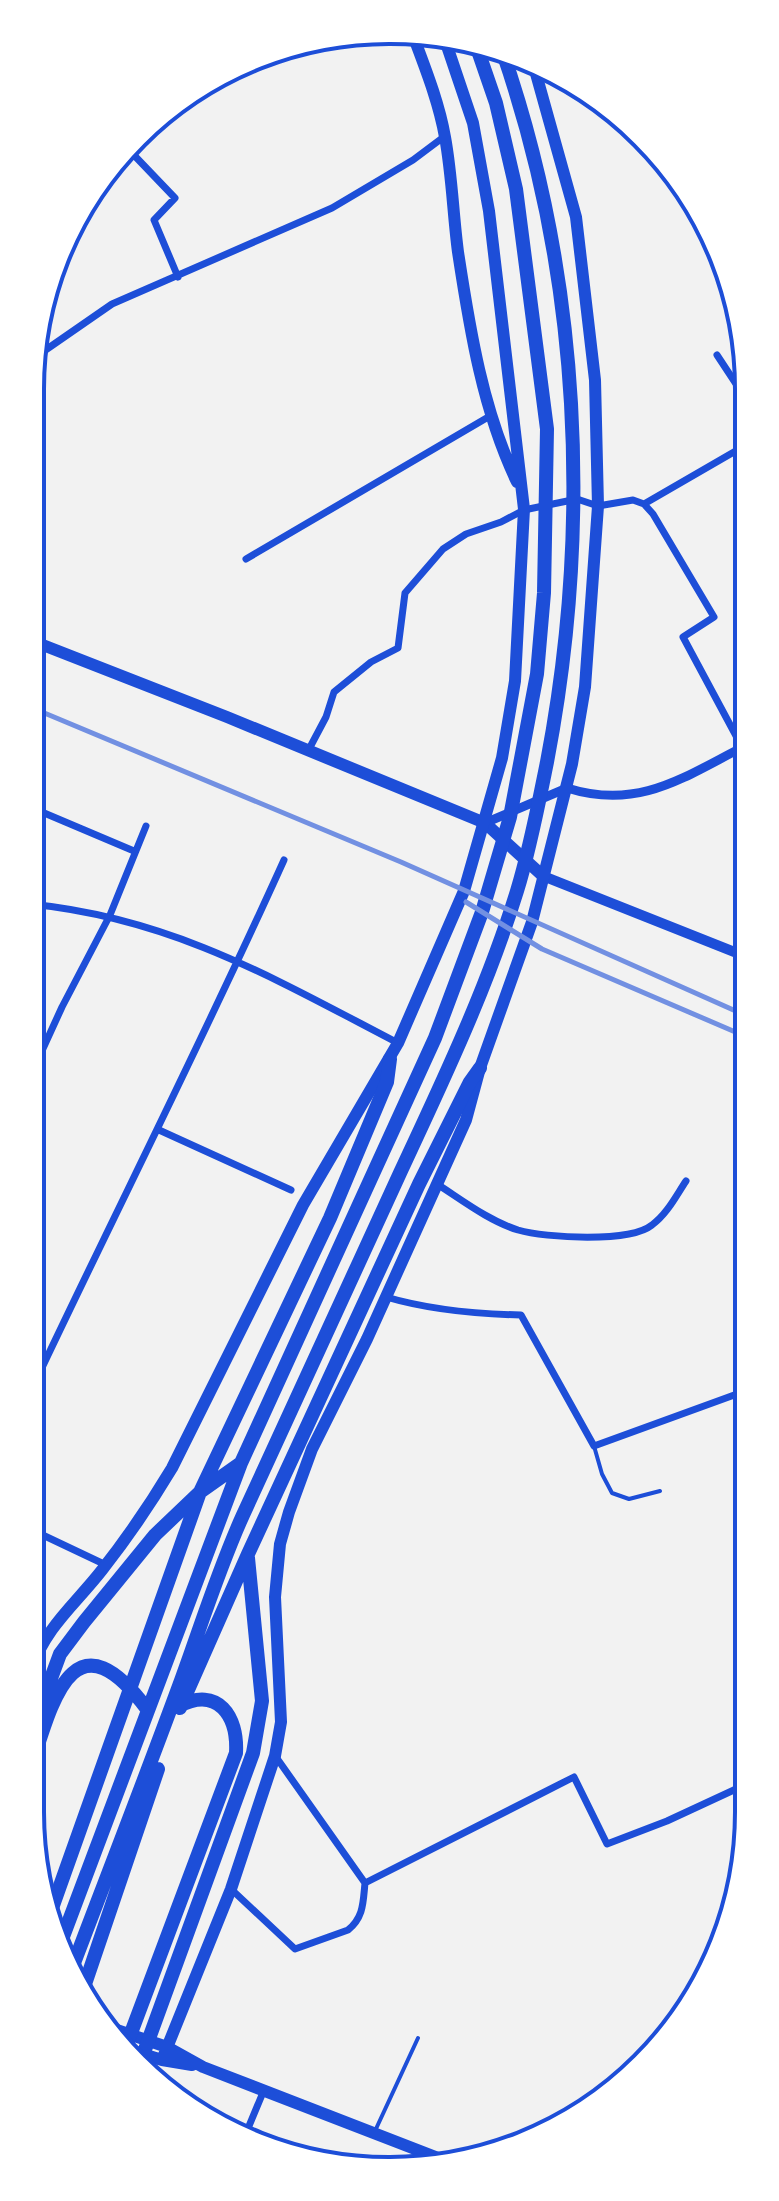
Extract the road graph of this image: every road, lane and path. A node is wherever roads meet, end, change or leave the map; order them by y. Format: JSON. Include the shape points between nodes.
{"nodes":[{"id":1,"x":417,"y":45,"type":"edge"},
{"id":2,"x":448,"y":49,"type":"edge"},
{"id":3,"x":480,"y":56,"type":"edge"},
{"id":4,"x":507,"y":64,"type":"edge"},
{"id":5,"x":542,"y":80,"type":"edge"},
{"id":6,"x":445,"y":136,"type":"junction"},
{"id":7,"x":135,"y":156,"type":"edge"},
{"id":8,"x":178,"y":277,"type":"junction"},
{"id":9,"x":47,"y":349,"type":"edge"},
{"id":10,"x":717,"y":355,"type":"dead end"},
{"id":11,"x":735,"y":382,"type":"edge"},
{"id":12,"x":490,"y":416,"type":"junction"},
{"id":13,"x":735,"y":451,"type":"edge"},
{"id":14,"x":522,"y":493,"type":"junction"},
{"id":15,"x":644,"y":504,"type":"junction"},
{"id":16,"x":598,"y":506,"type":"junction"},
{"id":17,"x":524,"y":510,"type":"junction"},
{"id":18,"x":246,"y":559,"type":"dead end"},
{"id":19,"x":44,"y":646,"type":"edge"},
{"id":20,"x":735,"y":728,"type":"edge"},
{"id":21,"x":308,"y":751,"type":"junction"},
{"id":22,"x":735,"y":751,"type":"edge"},
{"id":23,"x":567,"y":788,"type":"junction"},
{"id":24,"x":44,"y":813,"type":"edge"},
{"id":25,"x":485,"y":823,"type":"junction"},
{"id":26,"x":146,"y":826,"type":"dead end"},
{"id":27,"x":134,"y":851,"type":"junction"},
{"id":28,"x":284,"y":860,"type":"dead end"},
{"id":29,"x":543,"y":876,"type":"junction"},
{"id":30,"x":44,"y":906,"type":"edge"},
{"id":31,"x":110,"y":915,"type":"junction"},
{"id":32,"x":735,"y":952,"type":"edge"},
{"id":33,"x":239,"y":960,"type":"junction"},
{"id":34,"x":398,"y":1043,"type":"junction"},
{"id":35,"x":44,"y":1046,"type":"edge"},
{"id":36,"x":390,"y":1059,"type":"junction"},
{"id":37,"x":480,"y":1068,"type":"junction"},
{"id":38,"x":159,"y":1130,"type":"junction"},
{"id":39,"x":686,"y":1181,"type":"dead end"},
{"id":40,"x":437,"y":1184,"type":"junction"},
{"id":41,"x":291,"y":1190,"type":"dead end"},
{"id":42,"x":386,"y":1297,"type":"junction"},
{"id":43,"x":44,"y":1363,"type":"edge"},
{"id":44,"x":735,"y":1395,"type":"edge"},
{"id":45,"x":594,"y":1446,"type":"junction"},
{"id":46,"x":241,"y":1463,"type":"junction"},
{"id":47,"x":660,"y":1491,"type":"dead end"},
{"id":48,"x":200,"y":1492,"type":"junction"},
{"id":49,"x":239,"y":1522,"type":"junction"},
{"id":50,"x":44,"y":1536,"type":"edge"},
{"id":51,"x":248,"y":1554,"type":"junction"},
{"id":52,"x":106,"y":1565,"type":"junction"},
{"id":53,"x":44,"y":1641,"type":"edge"},
{"id":54,"x":132,"y":1688,"type":"junction"},
{"id":55,"x":44,"y":1697,"type":"edge"},
{"id":56,"x":147,"y":1709,"type":"junction"},
{"id":57,"x":176,"y":1712,"type":"junction"},
{"id":58,"x":44,"y":1729,"type":"edge"},
{"id":59,"x":275,"y":1756,"type":"junction"},
{"id":60,"x":735,"y":1789,"type":"edge"},
{"id":61,"x":365,"y":1883,"type":"junction"},
{"id":62,"x":231,"y":1889,"type":"junction"},
{"id":63,"x":56,"y":1899,"type":"edge"},
{"id":64,"x":65,"y":1931,"type":"edge"},
{"id":65,"x":77,"y":1957,"type":"edge"},
{"id":66,"x":87,"y":1978,"type":"edge"},
{"id":67,"x":127,"y":2035,"type":"edge"},
{"id":68,"x":418,"y":2038,"type":"dead end"},
{"id":69,"x":136,"y":2046,"type":"edge"},
{"id":70,"x":167,"y":2047,"type":"junction"},
{"id":71,"x":146,"y":2048,"type":"junction"},
{"id":72,"x":162,"y":2060,"type":"junction"},
{"id":73,"x":203,"y":2067,"type":"junction"},
{"id":74,"x":264,"y":2090,"type":"junction"},
{"id":75,"x":249,"y":2127,"type":"edge"},
{"id":76,"x":374,"y":2134,"type":"junction"},
{"id":77,"x":429,"y":2155,"type":"edge"}],
"edges":[{"from":1,"to":6,"type":"main road"},
{"from":2,"to":14,"type":"main road","via":[[473,123],[489,211]]},
{"from":3,"to":46,"type":"highway","via":[[496,103],[524,236],[543,389],[547,471],[537,674],[510,817],[482,912],[435,1038]]},
{"from":4,"to":49,"type":"highway","via":[[549,231],[573,423],[573,554],[561,688],[516,894],[459,1045]]},
{"from":5,"to":16,"type":"main road","via":[[576,217],[595,380]]},
{"from":6,"to":8,"type":"street","via":[[332,208]]},
{"from":6,"to":12,"type":"main road","via":[[458,252]]},
{"from":7,"to":8,"type":"street","via":[[175,198],[154,220]]},
{"from":8,"to":9,"type":"street","via":[[112,304]]},
{"from":10,"to":11,"type":"street"},
{"from":12,"to":14,"type":"main road"},
{"from":12,"to":18,"type":"street"},
{"from":13,"to":15,"type":"street"},
{"from":14,"to":17,"type":"main road"},
{"from":15,"to":16,"type":"street","via":[[633,500]]},
{"from":15,"to":20,"type":"street","via":[[714,617],[683,637]]},
{"from":16,"to":17,"type":"street","via":[[577,499]]},
{"from":16,"to":23,"type":"main road","via":[[585,687]]},
{"from":17,"to":21,"type":"street","via":[[443,549],[405,593],[398,648],[334,692]]},
{"from":17,"to":25,"type":"main road","via":[[515,681]]},
{"from":19,"to":21,"type":"main road"},
{"from":21,"to":25,"type":"main road"},
{"from":22,"to":23,"type":"street","via":[[652,790],[609,797]]},
{"from":23,"to":25,"type":"street"},
{"from":23,"to":29,"type":"main road"},
{"from":24,"to":27,"type":"street"},
{"from":25,"to":29,"type":"main road"},
{"from":25,"to":34,"type":"main road","via":[[464,891]]},
{"from":26,"to":27,"type":"street"},
{"from":27,"to":31,"type":"street"},
{"from":28,"to":33,"type":"street"},
{"from":29,"to":32,"type":"main road"},
{"from":29,"to":37,"type":"main road"},
{"from":30,"to":31,"type":"street"},
{"from":31,"to":33,"type":"street"},
{"from":31,"to":35,"type":"street"},
{"from":33,"to":34,"type":"street"},
{"from":33,"to":38,"type":"street"},
{"from":34,"to":36,"type":"main road"},
{"from":36,"to":48,"type":"highway","via":[[387,1082],[330,1218]]},
{"from":36,"to":52,"type":"main road","via":[[303,1205],[172,1468]]},
{"from":37,"to":40,"type":"main road","via":[[466,1120]]},
{"from":37,"to":51,"type":"highway","via":[[419,1184]]},
{"from":38,"to":41,"type":"street"},
{"from":38,"to":43,"type":"street"},
{"from":39,"to":40,"type":"street","via":[[652,1226],[611,1237],[519,1230]]},
{"from":40,"to":42,"type":"main road"},
{"from":42,"to":45,"type":"street","via":[[467,1313],[521,1315]]},
{"from":42,"to":59,"type":"main road","via":[[312,1449],[280,1544],[275,1597],[281,1722]]},
{"from":44,"to":45,"type":"street"},
{"from":45,"to":47,"type":"lane","via":[[612,1493],[629,1499]]},
{"from":46,"to":48,"type":"highway"},
{"from":46,"to":56,"type":"highway"},
{"from":48,"to":54,"type":"highway"},
{"from":48,"to":55,"type":"highway","via":[[155,1535],[60,1654]]},
{"from":49,"to":51,"type":"highway"},
{"from":49,"to":57,"type":"highway"},
{"from":50,"to":52,"type":"street"},
{"from":51,"to":57,"type":"highway"},
{"from":51,"to":71,"type":"highway","via":[[262,1701],[253,1753]]},
{"from":52,"to":53,"type":"main road"},
{"from":54,"to":56,"type":"highway"},
{"from":54,"to":58,"type":"highway","via":[[112,1670],[87,1667],[57,1691]]},
{"from":54,"to":63,"type":"highway"},
{"from":56,"to":64,"type":"highway"},
{"from":57,"to":65,"type":"highway"},
{"from":57,"to":66,"type":"highway"},
{"from":57,"to":67,"type":"highway","via":[[195,1699],[209,1700],[236,1728],[236,1753]]},
{"from":59,"to":61,"type":"street"},
{"from":59,"to":62,"type":"main road"},
{"from":60,"to":61,"type":"street","via":[[607,1844],[574,1777]]},
{"from":61,"to":62,"type":"street","via":[[355,1924],[295,1949]]},
{"from":62,"to":70,"type":"main road"},
{"from":68,"to":76,"type":"lane"},
{"from":69,"to":71,"type":"main road"},
{"from":70,"to":71,"type":"main road"},
{"from":70,"to":72,"type":"main road"},
{"from":70,"to":73,"type":"main road"},
{"from":71,"to":72,"type":"main road"},
{"from":72,"to":73,"type":"main road"},
{"from":73,"to":74,"type":"main road"},
{"from":74,"to":75,"type":"street"},
{"from":74,"to":76,"type":"main road"},
{"from":76,"to":77,"type":"main road"}]}
